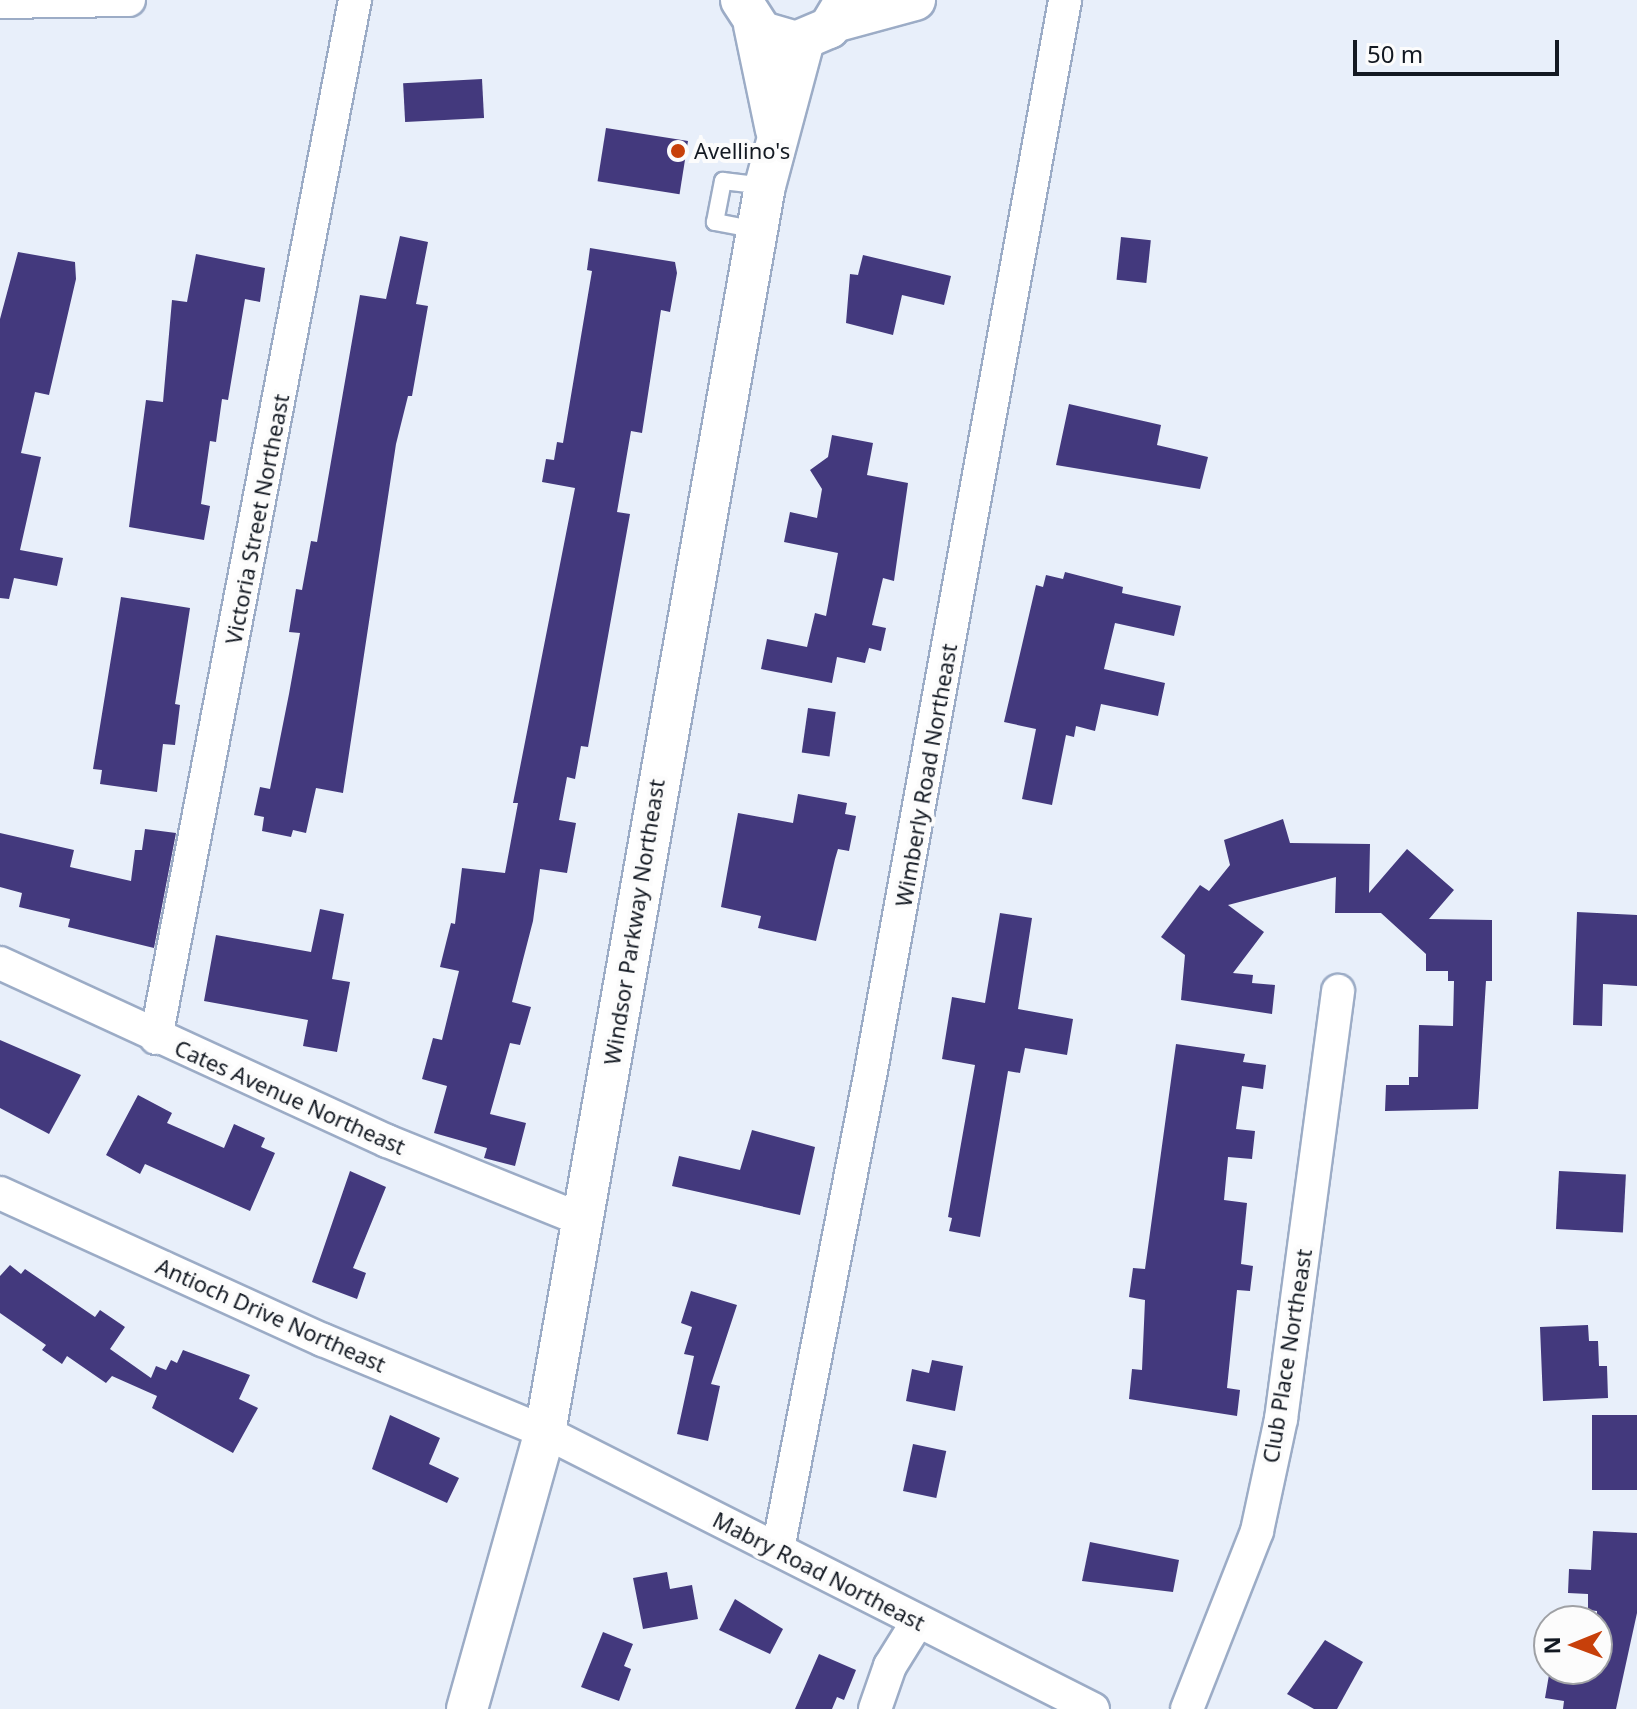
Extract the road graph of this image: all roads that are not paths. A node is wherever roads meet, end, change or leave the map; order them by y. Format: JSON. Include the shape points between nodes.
{"nodes":[{"id":1,"x":129,"y":0,"type":"edge"},
{"id":2,"x":355,"y":0,"type":"edge"},
{"id":3,"x":915,"y":0,"type":"edge"},
{"id":4,"x":1065,"y":0,"type":"edge"},
{"id":5,"x":15,"y":1,"type":"edge"},
{"id":6,"x":741,"y":7,"type":"edge"},
{"id":7,"x":828,"y":21,"type":"edge"},
{"id":8,"x":776,"y":130,"type":"junction"},
{"id":9,"x":0,"y":963,"type":"edge"},
{"id":10,"x":1338,"y":991,"type":"dead end"},
{"id":11,"x":156,"y":1038,"type":"junction"},
{"id":12,"x":0,"y":1193,"type":"edge"},
{"id":13,"x":585,"y":1221,"type":"junction"},
{"id":14,"x":545,"y":1432,"type":"junction"},
{"id":15,"x":778,"y":1549,"type":"junction"},
{"id":16,"x":918,"y":1621,"type":"junction"},
{"id":17,"x":467,"y":1709,"type":"edge"},
{"id":18,"x":875,"y":1709,"type":"edge"},
{"id":19,"x":1093,"y":1709,"type":"edge"},
{"id":20,"x":1187,"y":1709,"type":"edge"}],
"edges":[{"from":1,"to":5,"type":"street"},
{"from":2,"to":11,"type":"street","name":"Victoria Street Northeast"},
{"from":3,"to":7,"type":"street"},
{"from":4,"to":15,"type":"street","name":"Wimberly Road Northeast"},
{"from":6,"to":7,"type":"street","via":[[778,40]]},
{"from":6,"to":8,"type":"street","name":"Windsor Parkway Northeast"},
{"from":7,"to":8,"type":"street","name":"Windsor Parkway Northeast"},
{"from":8,"to":13,"type":"street","name":"Windsor Parkway Northeast","via":[[638,884]]},
{"from":9,"to":11,"type":"street","name":"Cates Avenue Northeast"},
{"from":10,"to":20,"type":"street","name":"Club Place Northeast","via":[[1281,1419],[1257,1531]]},
{"from":11,"to":13,"type":"street","name":"Cates Avenue Northeast","via":[[387,1141]]},
{"from":12,"to":14,"type":"street","name":"Antioch Drive Northeast","via":[[323,1340]]},
{"from":13,"to":14,"type":"street","name":"Windsor Parkway Northeast"},
{"from":14,"to":15,"type":"street","name":"Mabry Road Northeast"},
{"from":14,"to":17,"type":"street","name":"Windsor Parkway Northeast"},
{"from":15,"to":16,"type":"street","name":"Mabry Road Northeast"},
{"from":16,"to":18,"type":"street","via":[[890,1666]]},
{"from":16,"to":19,"type":"street","name":"Mabry Road Northeast"}]}
